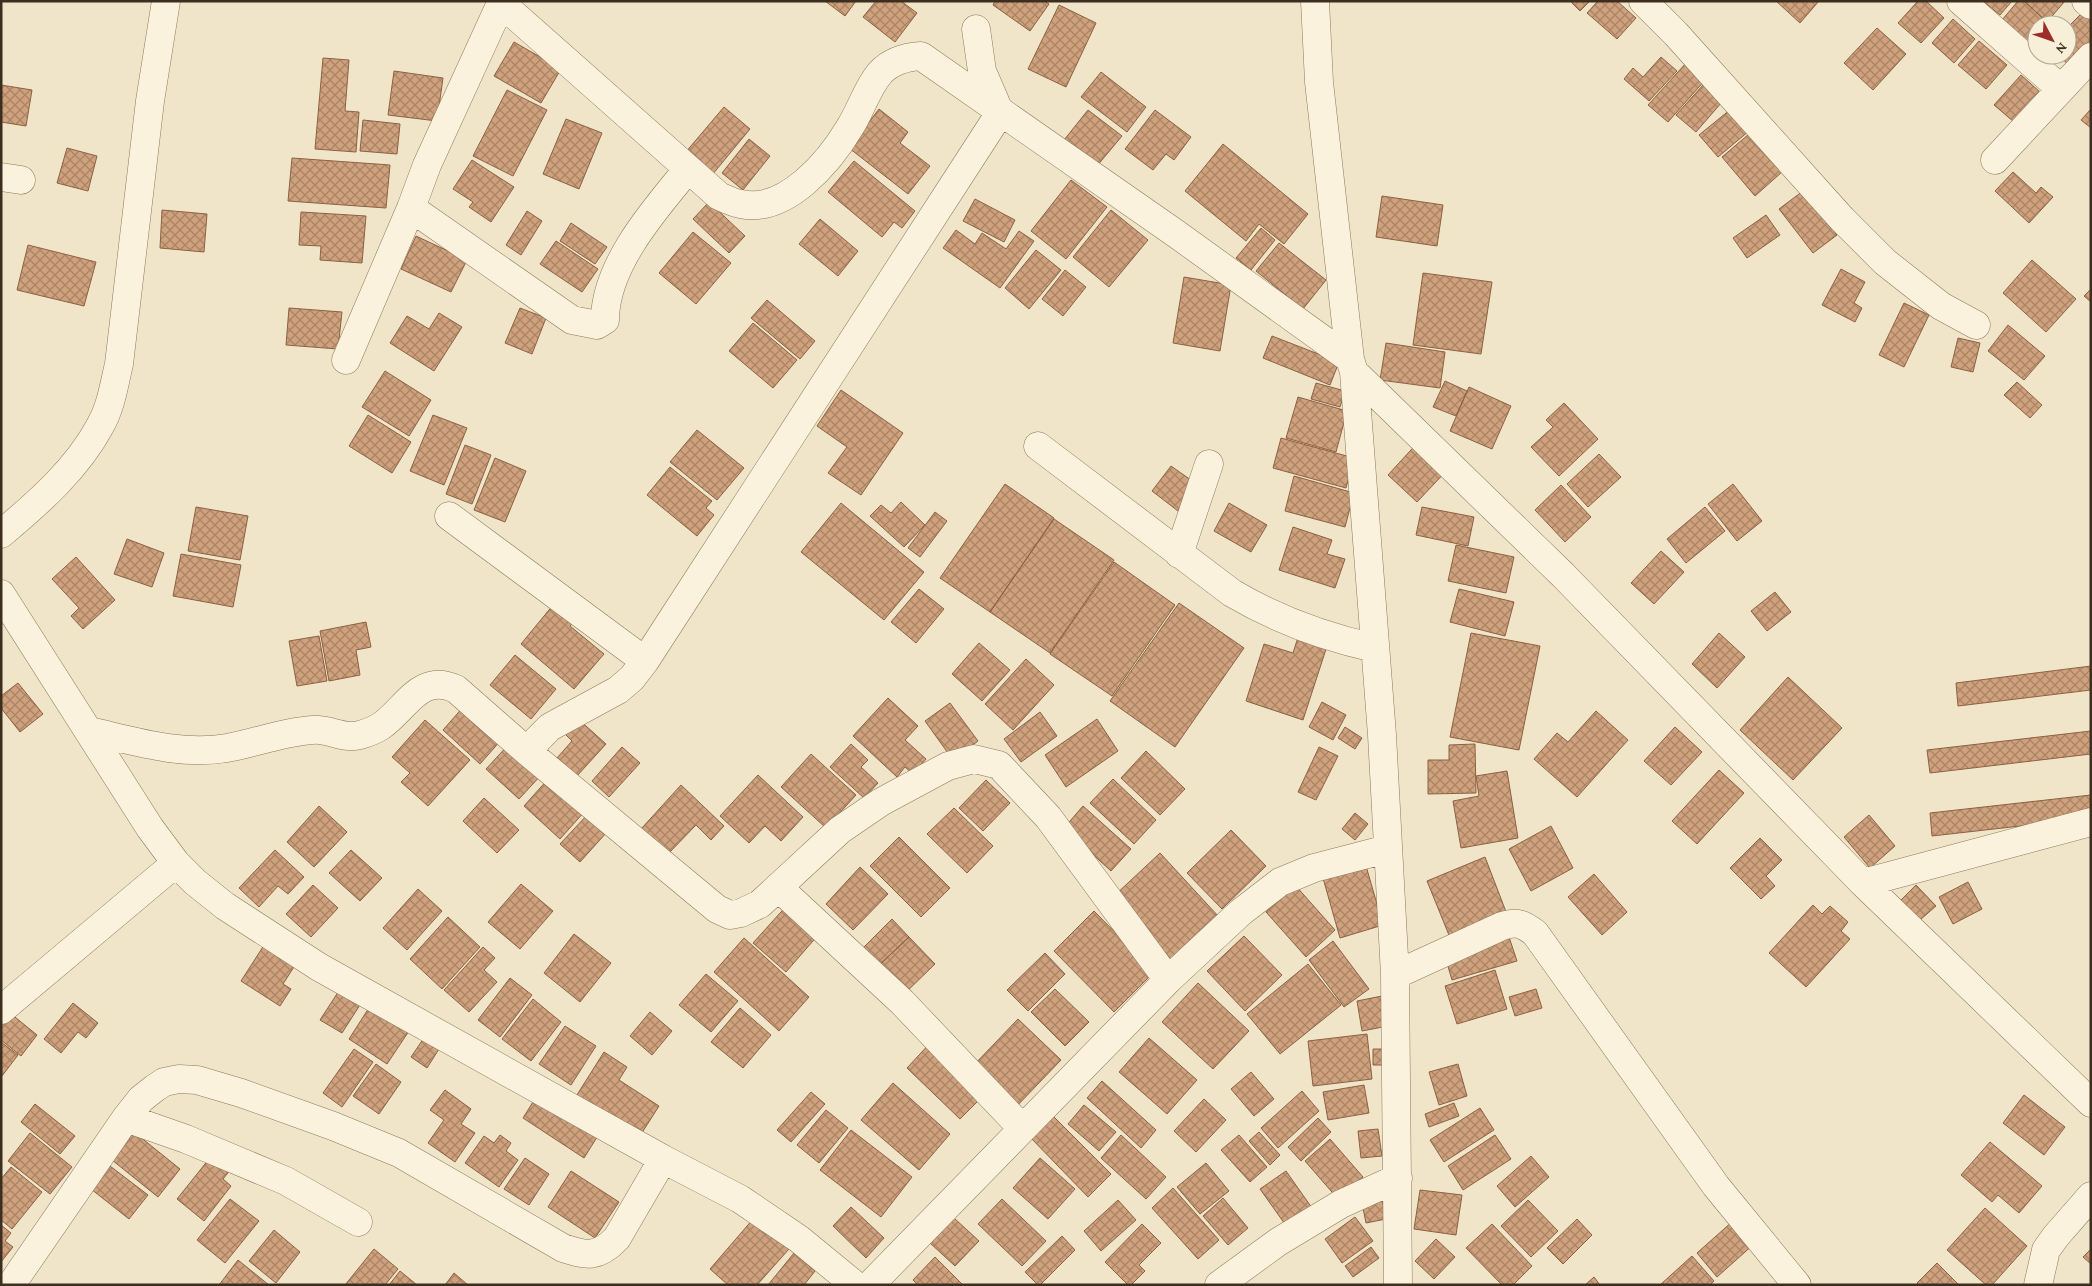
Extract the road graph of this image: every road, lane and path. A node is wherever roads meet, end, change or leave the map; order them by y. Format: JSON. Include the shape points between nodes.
{"nodes":[{"id":1,"x":166,"y":1,"type":"edge"},
{"id":2,"x":1315,"y":1,"type":"edge"},
{"id":3,"x":1644,"y":1,"type":"edge"},
{"id":4,"x":1961,"y":1,"type":"edge"},
{"id":5,"x":2086,"y":1,"type":"edge"},
{"id":6,"x":502,"y":2,"type":"edge"},
{"id":7,"x":2091,"y":5,"type":"edge"},
{"id":8,"x":976,"y":29,"type":"dead end"},
{"id":9,"x":2088,"y":65,"type":"edge"},
{"id":10,"x":2061,"y":88,"type":"junction"},
{"id":11,"x":1000,"y":113,"type":"junction"},
{"id":12,"x":1994,"y":160,"type":"dead end"},
{"id":13,"x":688,"y":168,"type":"junction"},
{"id":14,"x":411,"y":208,"type":"junction"},
{"id":15,"x":1976,"y":325,"type":"dead end"},
{"id":16,"x":346,"y":360,"type":"dead end"},
{"id":17,"x":1352,"y":365,"type":"junction"},
{"id":18,"x":1038,"y":446,"type":"dead end"},
{"id":19,"x":1209,"y":464,"type":"dead end"},
{"id":20,"x":449,"y":516,"type":"dead end"},
{"id":21,"x":1,"y":534,"type":"edge"},
{"id":22,"x":1179,"y":554,"type":"junction"},
{"id":23,"x":1,"y":594,"type":"edge"},
{"id":24,"x":1375,"y":648,"type":"junction"},
{"id":25,"x":645,"y":661,"type":"junction"},
{"id":26,"x":88,"y":731,"type":"junction"},
{"id":27,"x":529,"y":753,"type":"junction"},
{"id":28,"x":2091,"y":822,"type":"edge"},
{"id":29,"x":1387,"y":849,"type":"junction"},
{"id":30,"x":176,"y":863,"type":"junction"},
{"id":31,"x":1863,"y":883,"type":"junction"},
{"id":32,"x":778,"y":887,"type":"junction"},
{"id":33,"x":1395,"y":975,"type":"junction"},
{"id":34,"x":1168,"y":980,"type":"junction"},
{"id":35,"x":1,"y":1010,"type":"edge"},
{"id":36,"x":2091,"y":1103,"type":"edge"},
{"id":37,"x":126,"y":1118,"type":"junction"},
{"id":38,"x":1022,"y":1128,"type":"junction"},
{"id":39,"x":663,"y":1159,"type":"junction"},
{"id":40,"x":1398,"y":1178,"type":"junction"},
{"id":41,"x":2091,"y":1196,"type":"edge"},
{"id":42,"x":358,"y":1222,"type":"dead end"},
{"id":43,"x":11,"y":1285,"type":"edge"},
{"id":44,"x":855,"y":1285,"type":"edge"},
{"id":45,"x":870,"y":1285,"type":"edge"},
{"id":46,"x":1219,"y":1285,"type":"edge"},
{"id":47,"x":1398,"y":1285,"type":"edge"},
{"id":48,"x":1798,"y":1285,"type":"edge"},
{"id":49,"x":2038,"y":1285,"type":"edge"}],
"edges":[{"from":1,"to":21,"type":"street","via":[[150,101],[119,364],[110,404],[76,462]]},
{"from":2,"to":17,"type":"street","via":[[1319,82]]},
{"from":3,"to":15,"type":"street","via":[[1885,262],[1941,306]]},
{"from":4,"to":10,"type":"street"},
{"from":5,"to":7,"type":"street"},
{"from":6,"to":13,"type":"street"},
{"from":6,"to":14,"type":"street","via":[[427,165]]},
{"from":8,"to":11,"type":"street","via":[[982,71]]},
{"from":9,"to":10,"type":"street"},
{"from":10,"to":12,"type":"street"},
{"from":11,"to":13,"type":"street","via":[[921,56],[905,57],[880,73],[832,154],[813,177],[789,194],[767,204],[742,205],[719,196]]},
{"from":11,"to":17,"type":"street","via":[[1175,233]]},
{"from":11,"to":25,"type":"street"},
{"from":13,"to":14,"type":"street","via":[[651,215],[626,254],[608,289],[605,320],[597,325],[572,320]]},
{"from":14,"to":16,"type":"street"},
{"from":17,"to":24,"type":"street"},
{"from":17,"to":31,"type":"street","via":[[1563,575]]},
{"from":18,"to":22,"type":"street"},
{"from":19,"to":22,"type":"street"},
{"from":20,"to":25,"type":"street"},
{"from":22,"to":24,"type":"street","via":[[1232,594],[1263,612],[1340,640]]},
{"from":23,"to":26,"type":"street"},
{"from":24,"to":29,"type":"street"},
{"from":25,"to":27,"type":"street","via":[[618,690],[550,727]]},
{"from":26,"to":27,"type":"street","via":[[180,750],[226,748],[314,730],[358,736],[382,726],[420,691],[433,684],[445,684],[456,689]]},
{"from":26,"to":30,"type":"street"},
{"from":27,"to":32,"type":"street","via":[[716,909],[730,915],[741,913],[760,904]]},
{"from":28,"to":31,"type":"street"},
{"from":29,"to":33,"type":"street"},
{"from":29,"to":34,"type":"street","via":[[1314,868],[1280,882],[1241,912]]},
{"from":30,"to":35,"type":"street"},
{"from":30,"to":39,"type":"street","via":[[225,906],[319,967]]},
{"from":31,"to":36,"type":"street"},
{"from":32,"to":34,"type":"street","via":[[840,830],[881,802],[948,766],[974,759],[992,762],[1008,773],[1048,817]]},
{"from":32,"to":38,"type":"street","via":[[902,1002]]},
{"from":33,"to":40,"type":"street"},
{"from":33,"to":48,"type":"street","via":[[1502,926],[1517,923],[1525,926],[1534,933],[1716,1186]]},
{"from":34,"to":38,"type":"street"},
{"from":37,"to":39,"type":"street","via":[[141,1099],[164,1082],[179,1078],[232,1090],[399,1153],[563,1248],[584,1255],[606,1249],[617,1238]]},
{"from":37,"to":42,"type":"street","via":[[286,1181]]},
{"from":37,"to":43,"type":"street"},
{"from":38,"to":45,"type":"street"},
{"from":39,"to":44,"type":"street","via":[[740,1199],[799,1239]]},
{"from":40,"to":46,"type":"street","via":[[1341,1204],[1278,1242]]},
{"from":40,"to":47,"type":"street"},
{"from":41,"to":49,"type":"street","via":[[2046,1250]]}]}
